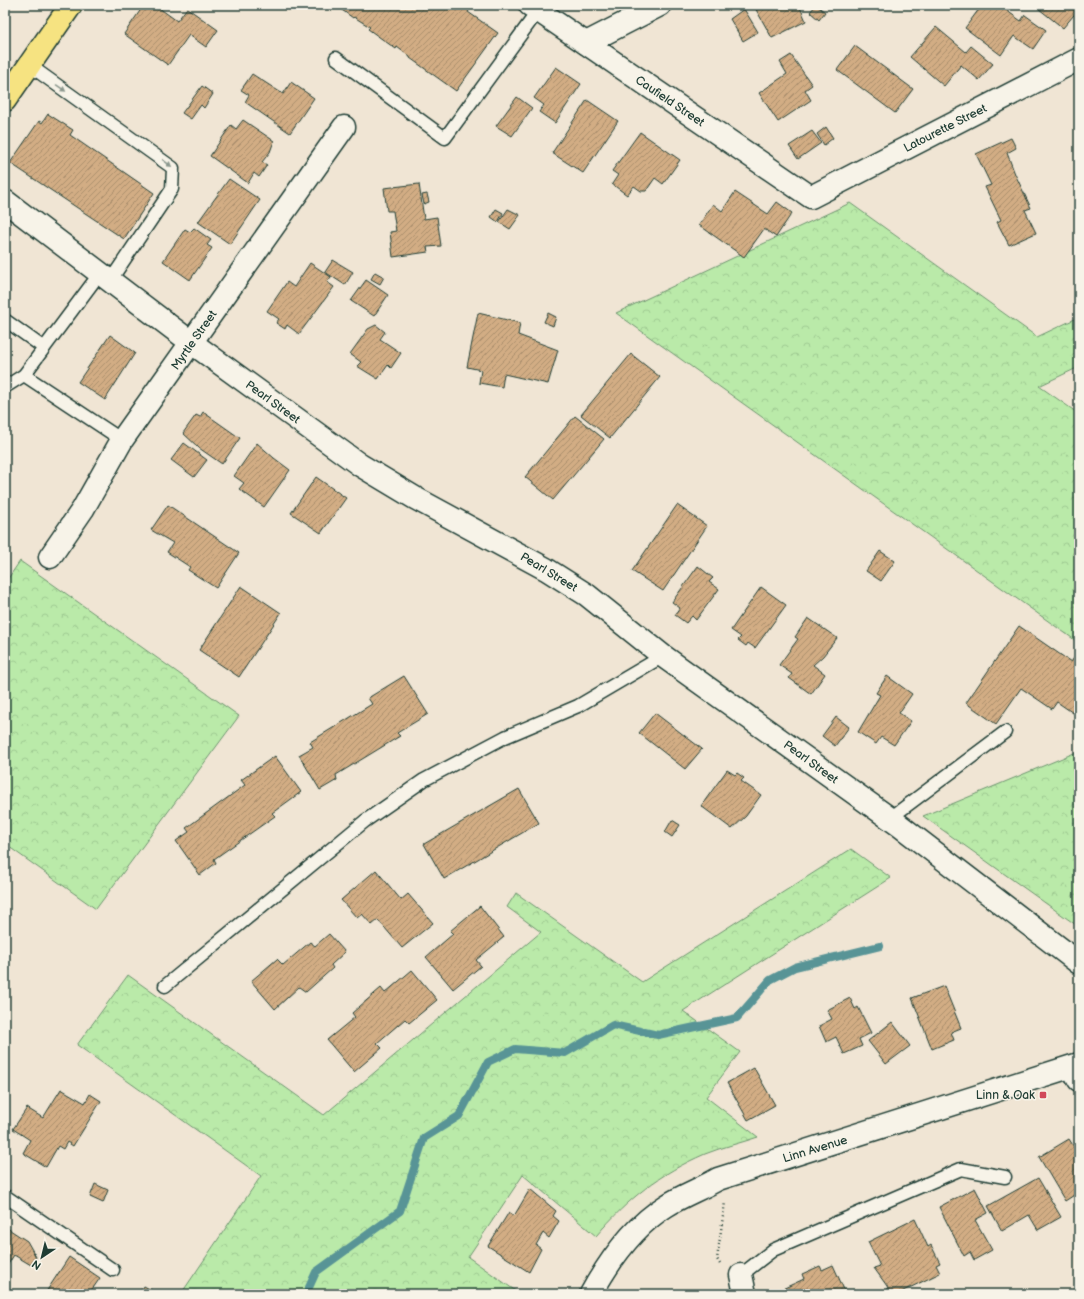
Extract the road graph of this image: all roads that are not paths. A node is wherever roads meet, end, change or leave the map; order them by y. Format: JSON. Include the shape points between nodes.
{"nodes":[{"id":1,"x":71,"y":5,"type":"edge"},
{"id":2,"x":660,"y":5,"type":"edge"},
{"id":3,"x":534,"y":8,"type":"edge"},
{"id":4,"x":586,"y":43,"type":"junction"},
{"id":5,"x":336,"y":58,"type":"dead end"},
{"id":6,"x":1079,"y":59,"type":"edge"},
{"id":7,"x":29,"y":65,"type":"junction"},
{"id":8,"x":5,"y":100,"type":"edge"},
{"id":9,"x":344,"y":127,"type":"dead end"},
{"id":10,"x":811,"y":197,"type":"joint"},
{"id":11,"x":5,"y":201,"type":"edge"},
{"id":12,"x":105,"y":277,"type":"junction"},
{"id":13,"x":5,"y":320,"type":"edge"},
{"id":14,"x":192,"y":343,"type":"junction"},
{"id":15,"x":44,"y":348,"type":"junction"},
{"id":16,"x":24,"y":375,"type":"junction"},
{"id":17,"x":5,"y":387,"type":"edge"},
{"id":18,"x":122,"y":440,"type":"junction"},
{"id":19,"x":50,"y":557,"type":"dead end"},
{"id":20,"x":663,"y":656,"type":"junction"},
{"id":21,"x":1005,"y":732,"type":"dead end"},
{"id":22,"x":889,"y":819,"type":"junction"},
{"id":23,"x":1079,"y":963,"type":"edge"},
{"id":24,"x":165,"y":986,"type":"dead end"},
{"id":25,"x":1077,"y":1070,"type":"edge"},
{"id":26,"x":1006,"y":1177,"type":"dead end"},
{"id":27,"x":5,"y":1196,"type":"edge"},
{"id":28,"x":113,"y":1270,"type":"dead end"},
{"id":29,"x":743,"y":1284,"type":"edge"},
{"id":30,"x":591,"y":1294,"type":"edge"}],
"edges":[{"from":1,"to":7,"type":"main road"},
{"from":2,"to":4,"type":"street"},
{"from":3,"to":4,"type":"street","name":"Caufield Street"},
{"from":3,"to":5,"type":"lane","via":[[445,138]]},
{"from":4,"to":10,"type":"street","name":"Caufield Street"},
{"from":6,"to":10,"type":"street","name":"Latourette Street"},
{"from":7,"to":8,"type":"main road"},
{"from":7,"to":12,"type":"lane","one_way":true,"via":[[173,168],[172,189]]},
{"from":9,"to":14,"type":"street","name":"Myrtle Street"},
{"from":11,"to":12,"type":"street","name":"Pearl Street"},
{"from":12,"to":14,"type":"street","name":"Pearl Street"},
{"from":12,"to":15,"type":"lane"},
{"from":13,"to":15,"type":"lane"},
{"from":14,"to":18,"type":"street","name":"Myrtle Street"},
{"from":14,"to":20,"type":"street","name":"Pearl Street","via":[[380,478],[568,582]]},
{"from":15,"to":16,"type":"lane"},
{"from":16,"to":17,"type":"lane"},
{"from":16,"to":18,"type":"lane"},
{"from":18,"to":19,"type":"street","name":"Myrtle Street","via":[[83,509]]},
{"from":20,"to":22,"type":"street","name":"Pearl Street"},
{"from":20,"to":24,"type":"lane","via":[[578,706],[505,737],[424,780],[365,821]]},
{"from":21,"to":22,"type":"lane"},
{"from":22,"to":23,"type":"street","name":"Pearl Street"},
{"from":25,"to":30,"type":"street","name":"Linn Avenue","via":[[718,1179],[664,1207],[646,1222],[632,1235],[606,1269]]},
{"from":26,"to":29,"type":"lane","via":[[961,1169],[773,1250]]},
{"from":27,"to":28,"type":"lane"}]}
